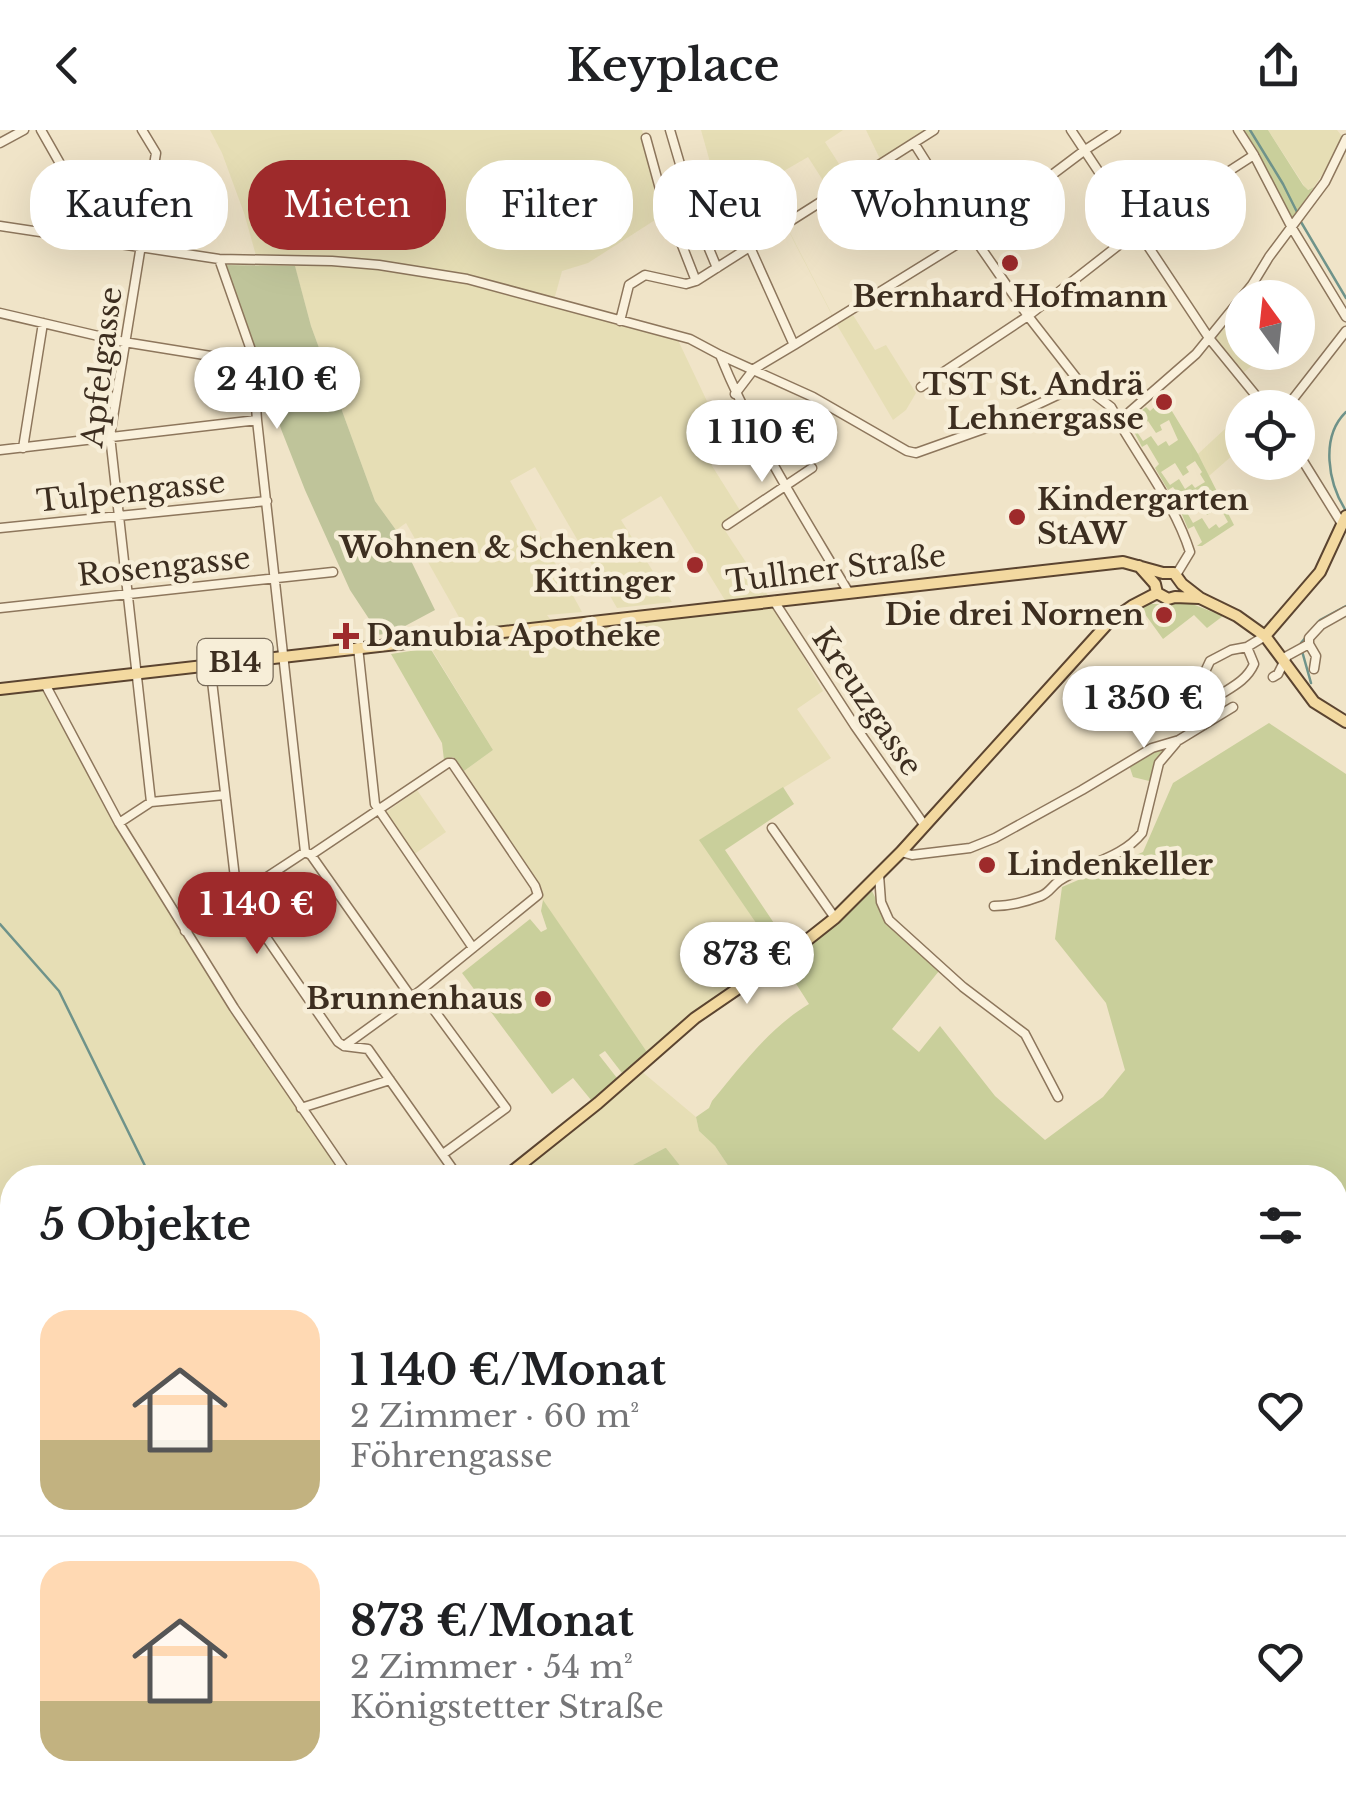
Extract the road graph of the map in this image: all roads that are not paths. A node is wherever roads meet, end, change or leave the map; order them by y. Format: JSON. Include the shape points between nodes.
{"nodes":[{"id":1,"x":24,"y":130,"type":"edge"},
{"id":2,"x":41,"y":130,"type":"edge"},
{"id":3,"x":142,"y":130,"type":"edge"},
{"id":4,"x":670,"y":130,"type":"edge"},
{"id":5,"x":934,"y":130,"type":"edge"},
{"id":6,"x":1071,"y":130,"type":"edge"},
{"id":7,"x":1116,"y":130,"type":"edge"},
{"id":8,"x":1238,"y":130,"type":"edge"},
{"id":9,"x":646,"y":138,"type":"dead end"},
{"id":10,"x":1346,"y":139,"type":"edge"},
{"id":11,"x":914,"y":143,"type":"junction"},
{"id":12,"x":0,"y":144,"type":"edge"},
{"id":13,"x":1085,"y":150,"type":"junction"},
{"id":14,"x":1254,"y":155,"type":"junction"},
{"id":15,"x":58,"y":160,"type":"edge"},
{"id":16,"x":155,"y":160,"type":"edge"},
{"id":17,"x":925,"y":160,"type":"edge"},
{"id":18,"x":1092,"y":160,"type":"edge"},
{"id":19,"x":1246,"y":160,"type":"edge"},
{"id":20,"x":1065,"y":165,"type":"edge"},
{"id":21,"x":797,"y":218,"type":"edge"},
{"id":22,"x":0,"y":226,"type":"edge"},
{"id":23,"x":1293,"y":226,"type":"junction"},
{"id":24,"x":30,"y":231,"type":"edge"},
{"id":25,"x":139,"y":250,"type":"edge"},
{"id":26,"x":160,"y":250,"type":"edge"},
{"id":27,"x":747,"y":250,"type":"edge"},
{"id":28,"x":751,"y":250,"type":"edge"},
{"id":29,"x":948,"y":250,"type":"edge"},
{"id":30,"x":982,"y":250,"type":"edge"},
{"id":31,"x":1112,"y":250,"type":"edge"},
{"id":32,"x":1151,"y":250,"type":"edge"},
{"id":33,"x":219,"y":259,"type":"junction"},
{"id":34,"x":718,"y":268,"type":"junction"},
{"id":35,"x":696,"y":281,"type":"junction"},
{"id":36,"x":0,"y":313,"type":"edge"},
{"id":37,"x":1028,"y":316,"type":"junction"},
{"id":38,"x":1346,"y":317,"type":"edge"},
{"id":39,"x":620,"y":321,"type":"junction"},
{"id":40,"x":43,"y":323,"type":"junction"},
{"id":41,"x":1346,"y":332,"type":"edge"},
{"id":42,"x":1209,"y":338,"type":"junction"},
{"id":43,"x":124,"y":342,"type":"junction"},
{"id":44,"x":794,"y":345,"type":"junction"},
{"id":45,"x":720,"y":356,"type":"junction"},
{"id":46,"x":254,"y":363,"type":"junction"},
{"id":47,"x":754,"y":370,"type":"junction"},
{"id":48,"x":1081,"y":384,"type":"junction"},
{"id":49,"x":920,"y":387,"type":"dead end"},
{"id":50,"x":1251,"y":390,"type":"edge"},
{"id":51,"x":1300,"y":390,"type":"edge"},
{"id":52,"x":736,"y":394,"type":"junction"},
{"id":53,"x":1137,"y":406,"type":"junction"},
{"id":54,"x":1111,"y":407,"type":"junction"},
{"id":55,"x":257,"y":420,"type":"junction"},
{"id":56,"x":1123,"y":428,"type":"junction"},
{"id":57,"x":110,"y":436,"type":"junction"},
{"id":58,"x":24,"y":448,"type":"junction"},
{"id":59,"x":0,"y":450,"type":"edge"},
{"id":60,"x":812,"y":468,"type":"dead end"},
{"id":61,"x":1315,"y":477,"type":"edge"},
{"id":62,"x":784,"y":486,"type":"junction"},
{"id":63,"x":267,"y":501,"type":"junction"},
{"id":64,"x":118,"y":515,"type":"junction"},
{"id":65,"x":1344,"y":519,"type":"edge"},
{"id":66,"x":726,"y":525,"type":"dead end"},
{"id":67,"x":0,"y":528,"type":"edge"},
{"id":68,"x":1139,"y":566,"type":"junction"},
{"id":69,"x":333,"y":572,"type":"dead end"},
{"id":70,"x":1163,"y":573,"type":"junction"},
{"id":71,"x":275,"y":578,"type":"junction"},
{"id":72,"x":1179,"y":579,"type":"junction"},
{"id":73,"x":1156,"y":588,"type":"junction"},
{"id":74,"x":848,"y":593,"type":"junction"},
{"id":75,"x":128,"y":594,"type":"junction"},
{"id":76,"x":1175,"y":597,"type":"junction"},
{"id":77,"x":1200,"y":598,"type":"junction"},
{"id":78,"x":774,"y":601,"type":"junction"},
{"id":79,"x":0,"y":608,"type":"edge"},
{"id":80,"x":1346,"y":611,"type":"edge"},
{"id":81,"x":1265,"y":636,"type":"junction"},
{"id":82,"x":358,"y":647,"type":"junction"},
{"id":83,"x":1247,"y":647,"type":"junction"},
{"id":84,"x":1304,"y":647,"type":"junction"},
{"id":85,"x":284,"y":656,"type":"junction"},
{"id":86,"x":1284,"y":660,"type":"junction"},
{"id":87,"x":210,"y":664,"type":"junction"},
{"id":88,"x":1314,"y":669,"type":"dead end"},
{"id":89,"x":136,"y":673,"type":"junction"},
{"id":90,"x":1273,"y":676,"type":"dead end"},
{"id":91,"x":45,"y":684,"type":"junction"},
{"id":92,"x":0,"y":688,"type":"edge"},
{"id":93,"x":1218,"y":696,"type":"junction"},
{"id":94,"x":1232,"y":707,"type":"dead end"},
{"id":95,"x":1215,"y":718,"type":"junction"},
{"id":96,"x":1346,"y":722,"type":"edge"},
{"id":97,"x":1180,"y":740,"type":"junction"},
{"id":98,"x":224,"y":795,"type":"junction"},
{"id":99,"x":151,"y":802,"type":"junction"},
{"id":100,"x":378,"y":810,"type":"junction"},
{"id":101,"x":118,"y":822,"type":"junction"},
{"id":102,"x":925,"y":826,"type":"junction"},
{"id":103,"x":772,"y":828,"type":"dead end"},
{"id":104,"x":901,"y":852,"type":"junction"},
{"id":105,"x":308,"y":854,"type":"junction"},
{"id":106,"x":879,"y":875,"type":"junction"},
{"id":107,"x":237,"y":895,"type":"junction"},
{"id":108,"x":994,"y":906,"type":"dead end"},
{"id":109,"x":835,"y":918,"type":"junction"},
{"id":110,"x":185,"y":930,"type":"junction"},
{"id":111,"x":473,"y":948,"type":"junction"},
{"id":112,"x":420,"y":991,"type":"junction"},
{"id":113,"x":411,"y":997,"type":"junction"},
{"id":114,"x":344,"y":1046,"type":"junction"},
{"id":115,"x":390,"y":1080,"type":"junction"},
{"id":116,"x":1058,"y":1097,"type":"dead end"},
{"id":117,"x":301,"y":1108,"type":"junction"},
{"id":118,"x":443,"y":1154,"type":"junction"},
{"id":119,"x":341,"y":1165,"type":"edge"},
{"id":120,"x":450,"y":1165,"type":"edge"},
{"id":121,"x":521,"y":1165,"type":"edge"}],
"edges":[{"from":1,"to":12,"type":"street"},
{"from":2,"to":15,"type":"street"},
{"from":3,"to":16,"type":"street","name":"Apfelgasse"},
{"from":4,"to":34,"type":"street"},
{"from":5,"to":11,"type":"street"},
{"from":6,"to":13,"type":"street"},
{"from":7,"to":13,"type":"street"},
{"from":8,"to":14,"type":"street"},
{"from":9,"to":35,"type":"street"},
{"from":10,"to":23,"type":"street","via":[[1326,182]]},
{"from":11,"to":17,"type":"street"},
{"from":11,"to":21,"type":"street"},
{"from":13,"to":18,"type":"street"},
{"from":13,"to":20,"type":"street"},
{"from":14,"to":19,"type":"street"},
{"from":14,"to":23,"type":"street"},
{"from":22,"to":24,"type":"street"},
{"from":23,"to":38,"type":"street"},
{"from":23,"to":42,"type":"street"},
{"from":25,"to":43,"type":"street","name":"Apfelgasse"},
{"from":26,"to":33,"type":"street"},
{"from":27,"to":34,"type":"street"},
{"from":28,"to":44,"type":"street"},
{"from":29,"to":44,"type":"street"},
{"from":30,"to":37,"type":"street"},
{"from":31,"to":37,"type":"street"},
{"from":32,"to":42,"type":"street"},
{"from":33,"to":39,"type":"street","via":[[379,265],[467,279]]},
{"from":33,"to":46,"type":"street"},
{"from":34,"to":35,"type":"street"},
{"from":35,"to":39,"type":"street","via":[[644,275],[629,285]]},
{"from":36,"to":40,"type":"street"},
{"from":37,"to":48,"type":"street"},
{"from":37,"to":49,"type":"street"},
{"from":39,"to":45,"type":"street","via":[[690,339]]},
{"from":40,"to":43,"type":"street"},
{"from":40,"to":58,"type":"street"},
{"from":41,"to":51,"type":"street"},
{"from":42,"to":50,"type":"street"},
{"from":42,"to":53,"type":"street"},
{"from":43,"to":46,"type":"street"},
{"from":43,"to":57,"type":"street","name":"Apfelgasse"},
{"from":44,"to":47,"type":"street"},
{"from":45,"to":47,"type":"street"},
{"from":45,"to":52,"type":"street"},
{"from":46,"to":55,"type":"street"},
{"from":47,"to":48,"type":"street","via":[[916,453]]},
{"from":47,"to":52,"type":"street"},
{"from":48,"to":54,"type":"street"},
{"from":52,"to":62,"type":"street"},
{"from":53,"to":54,"type":"street"},
{"from":53,"to":56,"type":"street"},
{"from":54,"to":56,"type":"street"},
{"from":55,"to":57,"type":"street"},
{"from":55,"to":63,"type":"street"},
{"from":56,"to":72,"type":"street","via":[[1184,533],[1190,552]]},
{"from":57,"to":58,"type":"street"},
{"from":57,"to":64,"type":"street","name":"Apfelgasse"},
{"from":58,"to":59,"type":"street"},
{"from":60,"to":62,"type":"street"},
{"from":61,"to":65,"type":"street"},
{"from":62,"to":66,"type":"street"},
{"from":62,"to":74,"type":"street"},
{"from":63,"to":64,"type":"street","name":"Tulpengasse"},
{"from":63,"to":71,"type":"street"},
{"from":64,"to":67,"type":"street","name":"Tulpengasse"},
{"from":64,"to":75,"type":"street","name":"Apfelgasse"},
{"from":65,"to":81,"type":"main road","via":[[1320,572]]},
{"from":68,"to":70,"type":"main road","name":"Tullner Straße","number":"B14"},
{"from":68,"to":73,"type":"main road"},
{"from":68,"to":74,"type":"main road","name":"Tullner Straße","number":"B14","via":[[1112,562]]},
{"from":69,"to":71,"type":"street","name":"Rosengasse"},
{"from":70,"to":72,"type":"main road","number":"B14"},
{"from":70,"to":73,"type":"main road"},
{"from":71,"to":75,"type":"street","name":"Rosengasse"},
{"from":71,"to":85,"type":"street"},
{"from":72,"to":76,"type":"main road"},
{"from":72,"to":77,"type":"main road"},
{"from":73,"to":76,"type":"main road","via":[[1164,598]]},
{"from":73,"to":102,"type":"main road","via":[[1109,622]]},
{"from":74,"to":78,"type":"main road","name":"Tullner Straße","number":"B14"},
{"from":75,"to":79,"type":"street","name":"Rosengasse"},
{"from":75,"to":89,"type":"street","name":"Apfelgasse"},
{"from":76,"to":77,"type":"main road"},
{"from":77,"to":81,"type":"main road"},
{"from":78,"to":82,"type":"main road","name":"Tullner Straße","number":"B14"},
{"from":78,"to":102,"type":"street","name":"Kreuzgasse"},
{"from":80,"to":84,"type":"street"},
{"from":81,"to":83,"type":"street"},
{"from":81,"to":86,"type":"main road"},
{"from":82,"to":85,"type":"main road","name":"Tullner Straße","number":"B14"},
{"from":82,"to":100,"type":"street"},
{"from":83,"to":93,"type":"street","via":[[1251,670]]},
{"from":83,"to":93,"type":"street","via":[[1210,661],[1203,676]]},
{"from":84,"to":86,"type":"street"},
{"from":84,"to":88,"type":"street","via":[[1316,656]]},
{"from":85,"to":87,"type":"main road","name":"Tullner Straße","number":"B14"},
{"from":85,"to":105,"type":"street"},
{"from":86,"to":90,"type":"street"},
{"from":86,"to":96,"type":"main road","via":[[1314,702]]},
{"from":87,"to":89,"type":"main road","name":"Tullner Straße","number":"B14"},
{"from":87,"to":98,"type":"street"},
{"from":89,"to":91,"type":"main road","name":"Tullner Straße","number":"B14"},
{"from":89,"to":99,"type":"street","name":"Apfelgasse"},
{"from":91,"to":92,"type":"main road","name":"Tullner Straße","number":"B14"},
{"from":91,"to":101,"type":"street"},
{"from":93,"to":95,"type":"street"},
{"from":94,"to":95,"type":"street"},
{"from":95,"to":97,"type":"street"},
{"from":97,"to":104,"type":"street","via":[[1152,748],[970,848]]},
{"from":97,"to":108,"type":"street","via":[[1159,763],[1136,840],[1046,894]]},
{"from":98,"to":99,"type":"street"},
{"from":98,"to":107,"type":"street"},
{"from":99,"to":101,"type":"street"},
{"from":100,"to":105,"type":"street"},
{"from":100,"to":111,"type":"street"},
{"from":100,"to":111,"type":"street","via":[[452,763],[538,895]]},
{"from":101,"to":110,"type":"street"},
{"from":102,"to":104,"type":"main road"},
{"from":103,"to":109,"type":"street"},
{"from":104,"to":106,"type":"main road"},
{"from":105,"to":107,"type":"street"},
{"from":105,"to":113,"type":"street"},
{"from":106,"to":109,"type":"main road"},
{"from":106,"to":116,"type":"street","via":[[889,920],[1025,1034]]},
{"from":107,"to":110,"type":"street"},
{"from":107,"to":114,"type":"street"},
{"from":109,"to":121,"type":"main road","via":[[695,1018]]},
{"from":110,"to":117,"type":"street"},
{"from":111,"to":112,"type":"street"},
{"from":112,"to":113,"type":"street"},
{"from":112,"to":118,"type":"street","via":[[506,1108]]},
{"from":113,"to":114,"type":"street"},
{"from":114,"to":115,"type":"street","via":[[368,1049]]},
{"from":115,"to":117,"type":"street"},
{"from":115,"to":118,"type":"street"},
{"from":117,"to":119,"type":"street"},
{"from":118,"to":120,"type":"street"}]}
